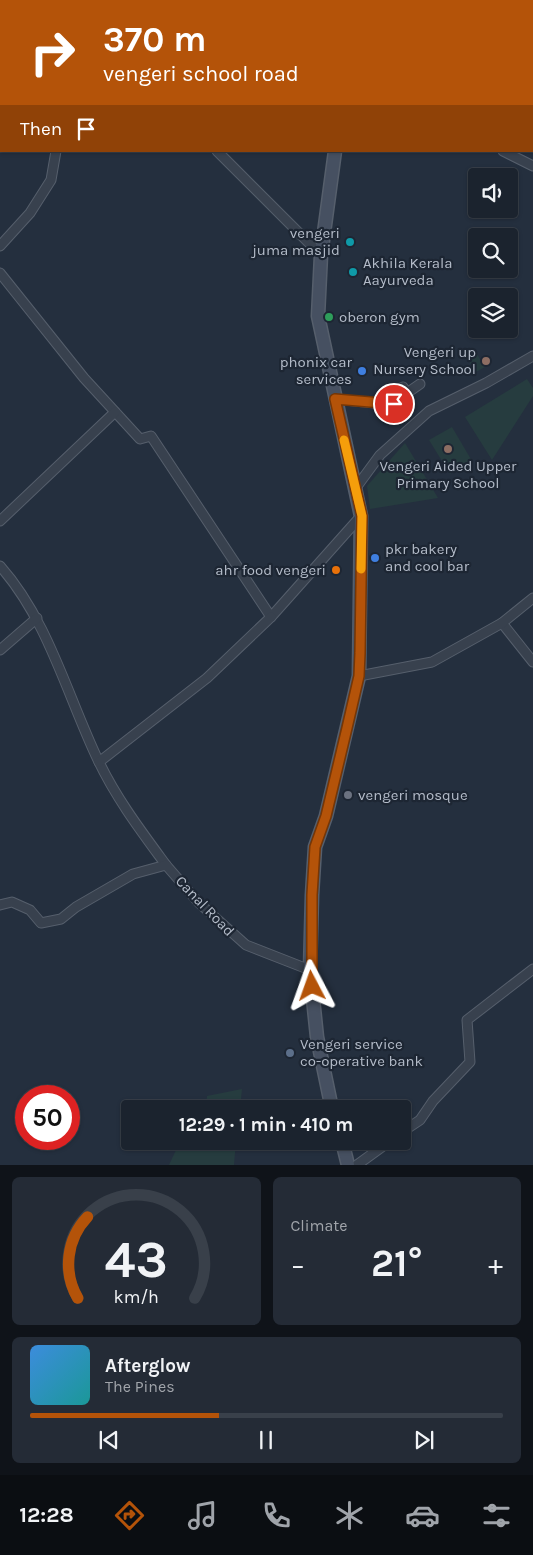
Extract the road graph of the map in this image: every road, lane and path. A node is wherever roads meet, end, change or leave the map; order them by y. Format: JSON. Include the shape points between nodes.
{"nodes":[{"id":1,"x":56,"y":152,"type":"edge"},
{"id":2,"x":217,"y":152,"type":"edge"},
{"id":3,"x":335,"y":152,"type":"edge"},
{"id":4,"x":505,"y":152,"type":"edge"},
{"id":5,"x":533,"y":166,"type":"edge"},
{"id":6,"x":0,"y":246,"type":"edge"},
{"id":7,"x":321,"y":256,"type":"junction"},
{"id":8,"x":0,"y":273,"type":"edge"},
{"id":9,"x":533,"y":356,"type":"edge"},
{"id":10,"x":420,"y":384,"type":"dead end"},
{"id":11,"x":335,"y":399,"type":"junction"},
{"id":12,"x":115,"y":412,"type":"junction"},
{"id":13,"x":355,"y":489,"type":"junction"},
{"id":14,"x":362,"y":516,"type":"junction"},
{"id":15,"x":0,"y":521,"type":"edge"},
{"id":16,"x":0,"y":566,"type":"edge"},
{"id":17,"x":533,"y":598,"type":"edge"},
{"id":18,"x":271,"y":617,"type":"junction"},
{"id":19,"x":37,"y":618,"type":"junction"},
{"id":20,"x":502,"y":623,"type":"junction"},
{"id":21,"x":0,"y":650,"type":"edge"},
{"id":22,"x":533,"y":662,"type":"edge"},
{"id":23,"x":359,"y":676,"type":"junction"},
{"id":24,"x":99,"y":762,"type":"junction"},
{"id":25,"x":166,"y":865,"type":"junction"},
{"id":26,"x":0,"y":905,"type":"edge"},
{"id":27,"x":310,"y":970,"type":"junction"},
{"id":28,"x":533,"y":970,"type":"edge"},
{"id":29,"x":330,"y":1100,"type":"edge"},
{"id":30,"x":411,"y":1126,"type":"edge"},
{"id":31,"x":344,"y":1150,"type":"edge"},
{"id":32,"x":378,"y":1150,"type":"edge"},
{"id":33,"x":348,"y":1165,"type":"edge"},
{"id":34,"x":357,"y":1165,"type":"edge"}],
"edges":[{"from":1,"to":6,"type":"street","via":[[51,180],[30,213]]},
{"from":2,"to":7,"type":"street"},
{"from":3,"to":7,"type":"main road"},
{"from":4,"to":5,"type":"street"},
{"from":7,"to":11,"type":"main road","via":[[318,316]]},
{"from":8,"to":12,"type":"street"},
{"from":9,"to":13,"type":"street","via":[[429,411],[380,456]]},
{"from":10,"to":11,"type":"street","via":[[407,393],[403,387],[390,394],[394,404]]},
{"from":11,"to":13,"type":"main road"},
{"from":12,"to":15,"type":"street"},
{"from":12,"to":18,"type":"street","via":[[140,439],[151,436]]},
{"from":13,"to":14,"type":"main road"},
{"from":14,"to":18,"type":"street"},
{"from":14,"to":23,"type":"main road"},
{"from":16,"to":19,"type":"street"},
{"from":17,"to":20,"type":"street"},
{"from":18,"to":24,"type":"street","via":[[207,678]]},
{"from":19,"to":21,"type":"street"},
{"from":19,"to":24,"type":"street"},
{"from":20,"to":22,"type":"street"},
{"from":20,"to":23,"type":"street","via":[[432,662]]},
{"from":23,"to":27,"type":"main road","via":[[326,816],[315,847]]},
{"from":24,"to":25,"type":"street","via":[[114,792]]},
{"from":25,"to":26,"type":"street","name":"Canal Road","via":[[133,874],[61,919],[41,923],[30,910],[12,902]]},
{"from":25,"to":27,"type":"street","name":"Canal Road","via":[[199,903],[246,945]]},
{"from":27,"to":29,"type":"main road","via":[[317,1037]]},
{"from":28,"to":30,"type":"street","via":[[467,1020],[470,1062],[433,1101],[420,1120]]},
{"from":31,"to":33,"type":"main road"},
{"from":32,"to":34,"type":"street"}]}
